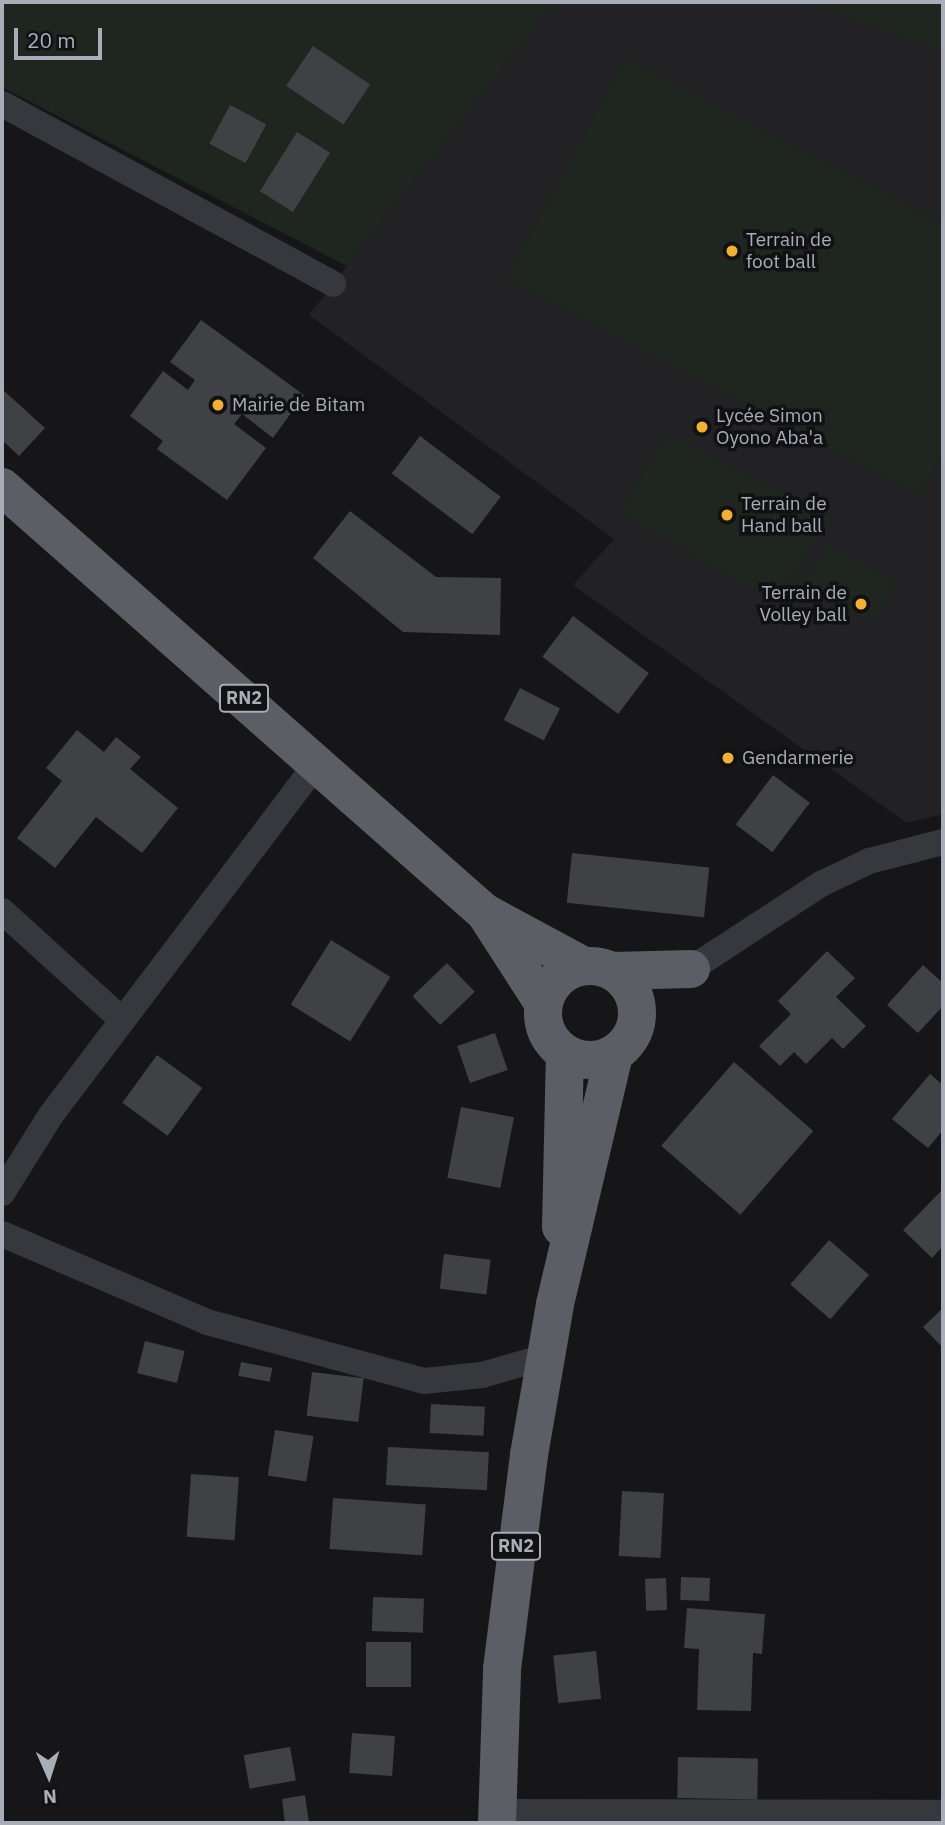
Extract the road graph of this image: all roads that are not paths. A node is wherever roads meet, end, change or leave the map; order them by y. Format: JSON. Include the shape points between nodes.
{"nodes":[{"id":1,"x":2,"y":104,"type":"edge"},
{"id":2,"x":333,"y":284,"type":"dead end"},
{"id":3,"x":2,"y":487,"type":"edge"},
{"id":4,"x":317,"y":763,"type":"junction"},
{"id":5,"x":943,"y":842,"type":"edge"},
{"id":6,"x":2,"y":911,"type":"edge"},
{"id":7,"x":484,"y":912,"type":"junction"},
{"id":8,"x":598,"y":968,"type":"junction"},
{"id":9,"x":691,"y":969,"type":"junction"},
{"id":10,"x":543,"y":1003,"type":"junction"},
{"id":11,"x":122,"y":1020,"type":"junction"},
{"id":12,"x":638,"y":1021,"type":"junction"},
{"id":13,"x":565,"y":1054,"type":"junction"},
{"id":14,"x":614,"y":1054,"type":"junction"},
{"id":15,"x":2,"y":1193,"type":"edge"},
{"id":16,"x":2,"y":1234,"type":"edge"},
{"id":17,"x":562,"y":1271,"type":"junction"},
{"id":18,"x":545,"y":1357,"type":"junction"},
{"id":19,"x":943,"y":1813,"type":"edge"},
{"id":20,"x":497,"y":1818,"type":"edge"}],
"edges":[{"from":1,"to":2,"type":"street"},
{"from":3,"to":4,"type":"highway","number":"RN2"},
{"from":4,"to":7,"type":"highway","number":"RN2"},
{"from":4,"to":11,"type":"street"},
{"from":5,"to":9,"type":"street","via":[[869,861],[821,884]]},
{"from":6,"to":11,"type":"street"},
{"from":7,"to":8,"type":"highway","number":"RN2"},
{"from":7,"to":10,"type":"highway","number":"RN2"},
{"from":8,"to":9,"type":"highway"},
{"from":8,"to":10,"type":"highway","via":[[558,978]]},
{"from":8,"to":12,"type":"highway","via":[[633,991]]},
{"from":9,"to":12,"type":"highway"},
{"from":10,"to":13,"type":"highway","via":[[546,1032]]},
{"from":11,"to":15,"type":"street"},
{"from":12,"to":14,"type":"highway"},
{"from":13,"to":14,"type":"highway","via":[[590,1061]]},
{"from":13,"to":17,"type":"highway","number":"RN2"},
{"from":14,"to":17,"type":"highway","number":"RN2"},
{"from":16,"to":18,"type":"street","via":[[207,1322],[295,1350],[424,1381],[482,1375]]},
{"from":17,"to":18,"type":"highway","number":"RN2"},
{"from":18,"to":20,"type":"highway","number":"RN2","via":[[510,1592]]},
{"from":19,"to":20,"type":"street"}]}
